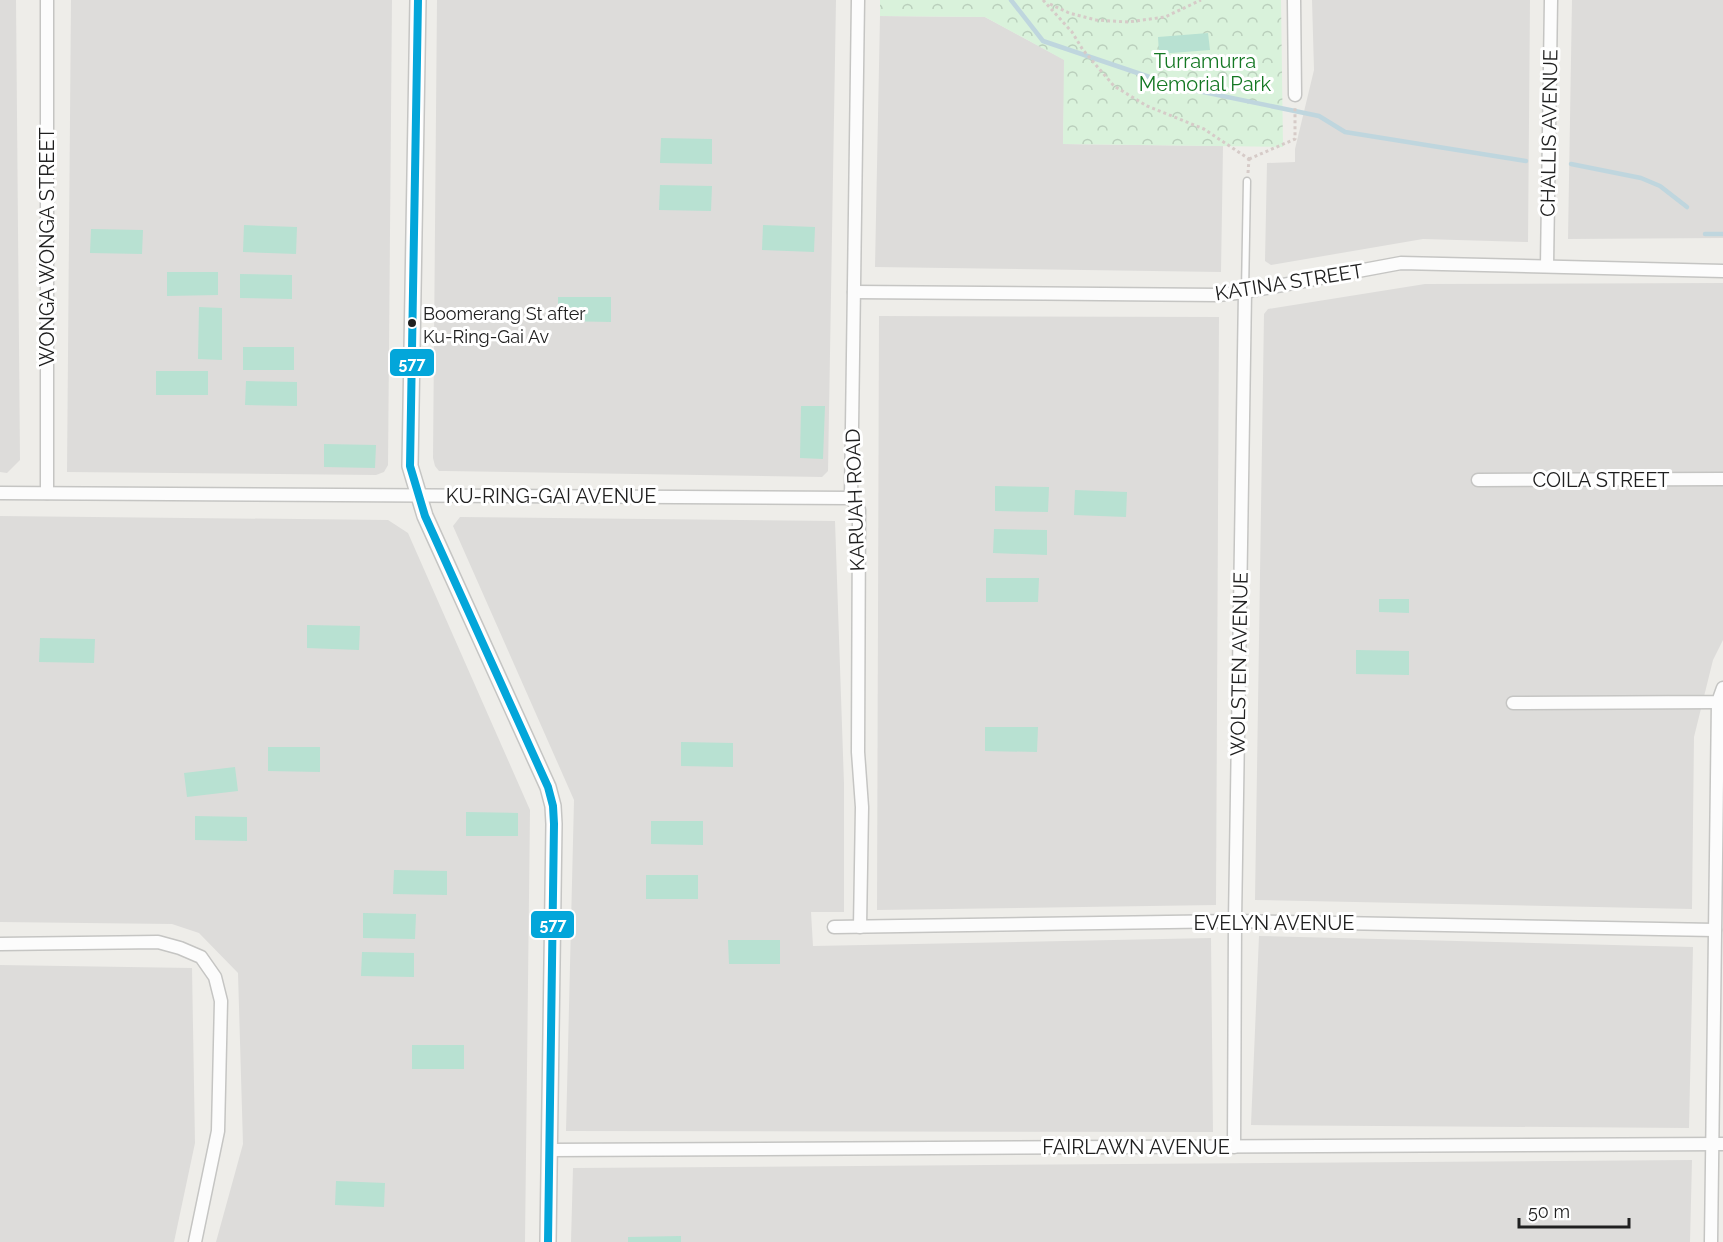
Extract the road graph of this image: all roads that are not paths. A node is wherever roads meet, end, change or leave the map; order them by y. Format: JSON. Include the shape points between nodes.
{"nodes":[{"id":1,"x":47,"y":0,"type":"edge"},
{"id":2,"x":418,"y":0,"type":"edge"},
{"id":3,"x":858,"y":0,"type":"edge"},
{"id":4,"x":1294,"y":0,"type":"edge"},
{"id":5,"x":1551,"y":0,"type":"edge"},
{"id":6,"x":1295,"y":101,"type":"road end"},
{"id":7,"x":1247,"y":181,"type":"dead end"},
{"id":8,"x":1547,"y":267,"type":"junction"},
{"id":9,"x":1723,"y":271,"type":"edge"},
{"id":10,"x":854,"y":292,"type":"junction"},
{"id":11,"x":1245,"y":292,"type":"junction"},
{"id":12,"x":1723,"y":479,"type":"edge"},
{"id":13,"x":1478,"y":480,"type":"dead end"},
{"id":14,"x":0,"y":493,"type":"edge"},
{"id":15,"x":47,"y":493,"type":"junction"},
{"id":16,"x":418,"y":495,"type":"junction"},
{"id":17,"x":851,"y":498,"type":"junction"},
{"id":18,"x":1723,"y":688,"type":"edge"},
{"id":19,"x":1718,"y":702,"type":"junction"},
{"id":20,"x":1513,"y":703,"type":"dead end"},
{"id":21,"x":1235,"y":921,"type":"junction"},
{"id":22,"x":834,"y":927,"type":"dead end"},
{"id":23,"x":860,"y":927,"type":"junction"},
{"id":24,"x":1715,"y":930,"type":"junction"},
{"id":25,"x":0,"y":944,"type":"edge"},
{"id":26,"x":1718,"y":1144,"type":"edge"},
{"id":27,"x":1234,"y":1147,"type":"junction"},
{"id":28,"x":549,"y":1150,"type":"junction"},
{"id":29,"x":195,"y":1242,"type":"edge"},
{"id":30,"x":548,"y":1242,"type":"edge"},
{"id":31,"x":1711,"y":1242,"type":"edge"}],
"edges":[{"from":1,"to":15,"type":"street","name":"WONGA WONGA STREET"},
{"from":2,"to":16,"type":"street","via":[[410,466]]},
{"from":3,"to":10,"type":"street","name":"KARUAH ROAD"},
{"from":4,"to":6,"type":"street"},
{"from":5,"to":8,"type":"street","name":"CHALLIS AVENUE"},
{"from":7,"to":11,"type":"lane","name":"WOLSTEN AVENUE"},
{"from":8,"to":9,"type":"street","name":"KATINA STREET"},
{"from":8,"to":11,"type":"street","name":"KATINA STREET","via":[[1401,263]]},
{"from":10,"to":11,"type":"street","name":"KATINA STREET"},
{"from":10,"to":17,"type":"street","name":"KARUAH ROAD"},
{"from":11,"to":21,"type":"street","name":"WOLSTEN AVENUE"},
{"from":12,"to":13,"type":"street","name":"COILA STREET"},
{"from":14,"to":15,"type":"street","name":"KU-RING-GAI AVENUE"},
{"from":15,"to":16,"type":"street","name":"KU-RING-GAI AVENUE"},
{"from":16,"to":17,"type":"street","name":"KU-RING-GAI AVENUE"},
{"from":16,"to":28,"type":"street","via":[[553,806]]},
{"from":17,"to":23,"type":"street","name":"KARUAH ROAD","via":[[859,510]]},
{"from":18,"to":19,"type":"street"},
{"from":19,"to":20,"type":"street"},
{"from":19,"to":24,"type":"street"},
{"from":21,"to":23,"type":"street","name":"EVELYN AVENUE"},
{"from":21,"to":24,"type":"street","name":"EVELYN AVENUE"},
{"from":21,"to":27,"type":"street","name":"WOLSTEN AVENUE"},
{"from":22,"to":23,"type":"street","name":"EVELYN AVENUE"},
{"from":24,"to":26,"type":"street"},
{"from":25,"to":29,"type":"street","via":[[158,942],[201,957],[215,977],[221,1001],[218,1131]]},
{"from":26,"to":27,"type":"street","name":"FAIRLAWN AVENUE"},
{"from":26,"to":31,"type":"street"},
{"from":27,"to":28,"type":"street","name":"FAIRLAWN AVENUE"},
{"from":28,"to":30,"type":"street"}]}
